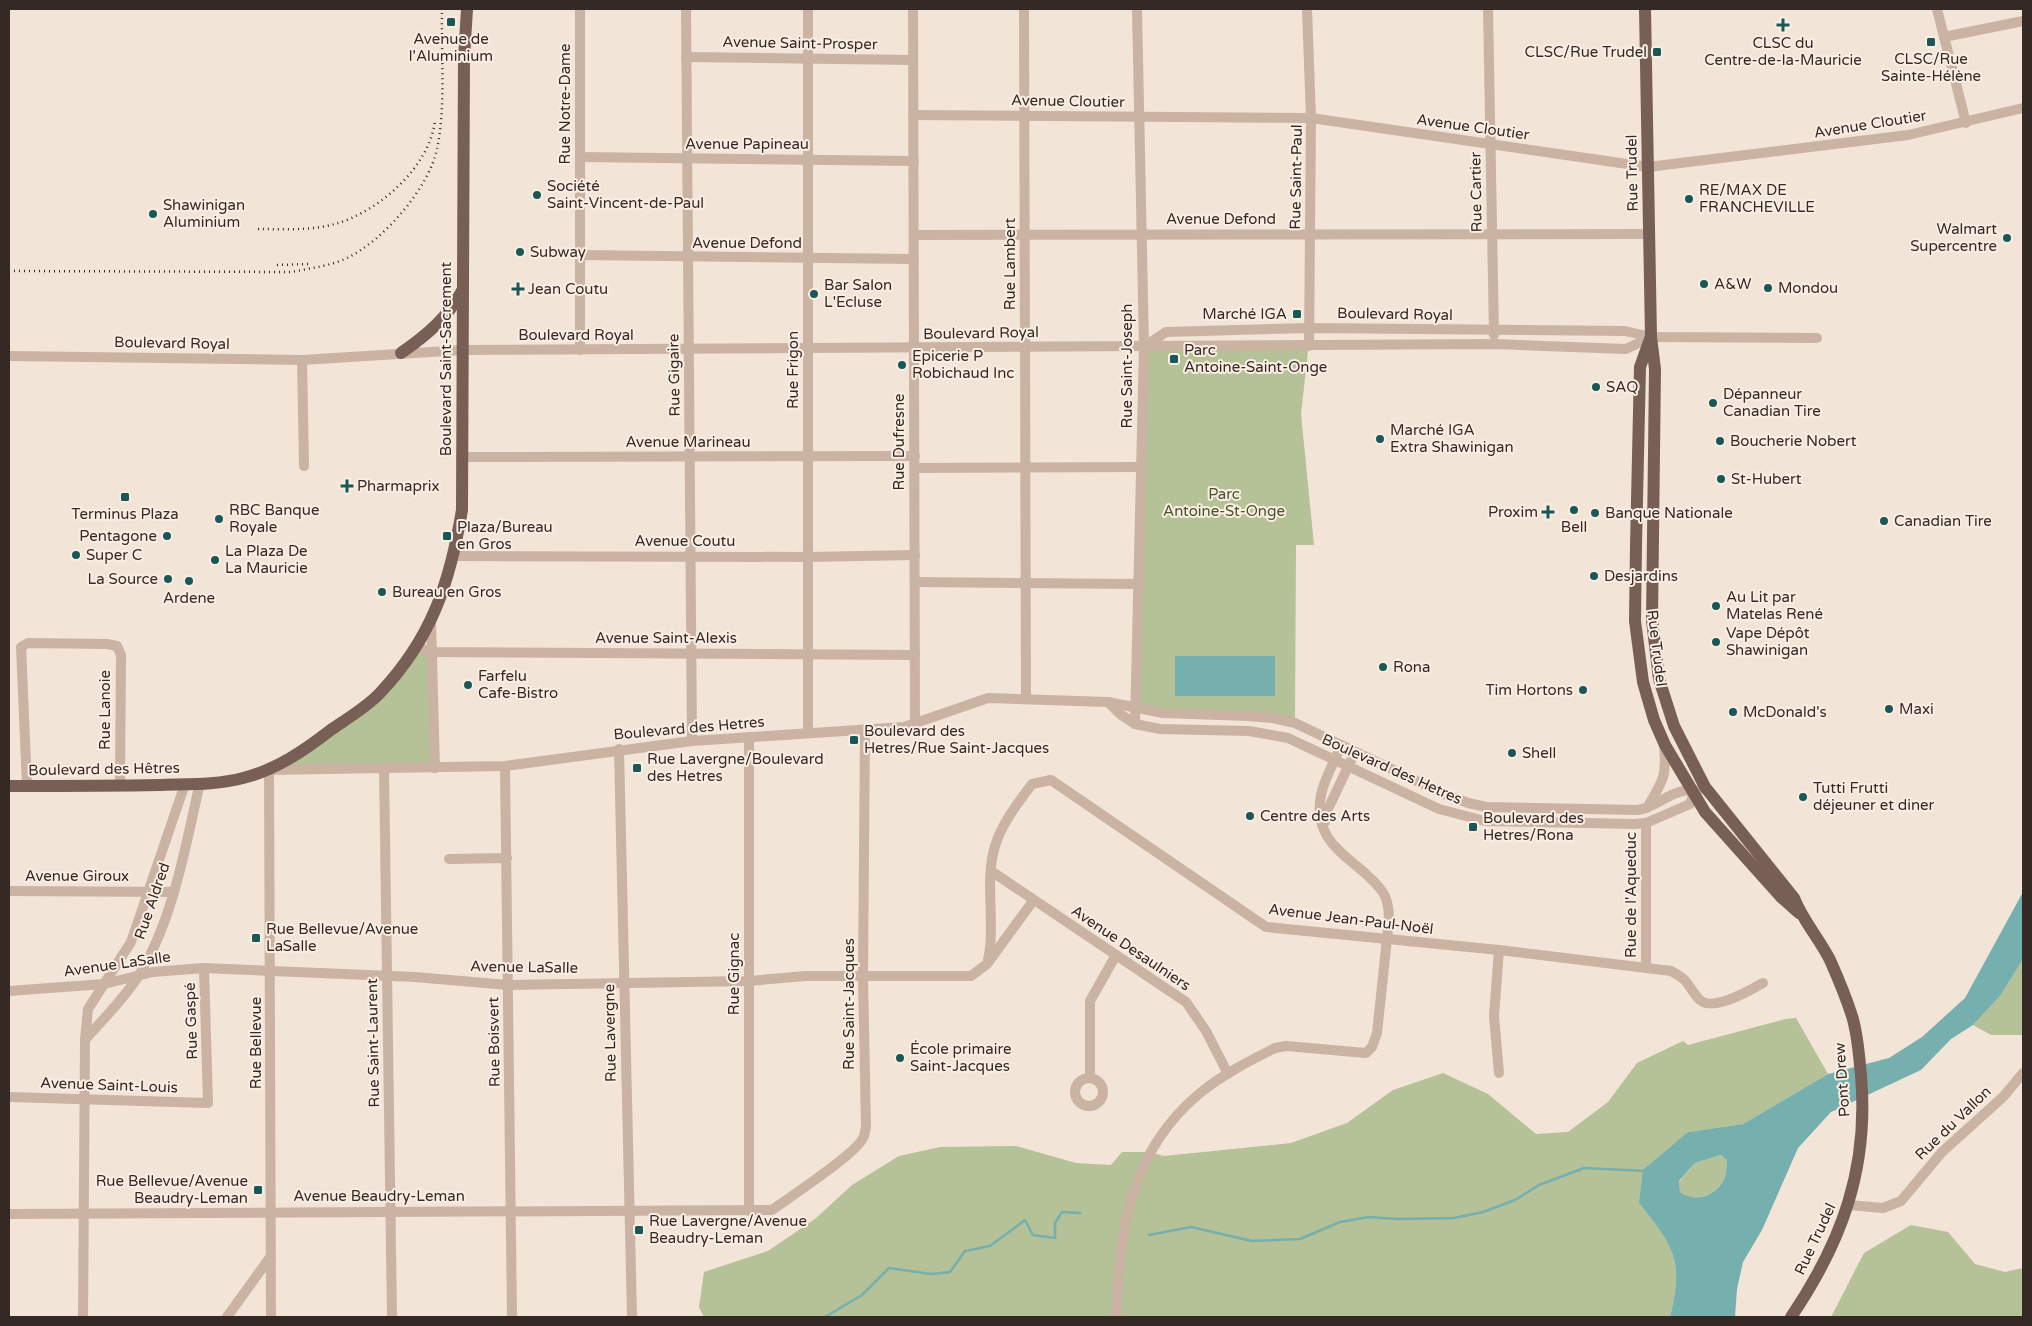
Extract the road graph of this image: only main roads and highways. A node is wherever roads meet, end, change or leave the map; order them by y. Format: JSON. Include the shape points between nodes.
{"nodes":[{"id":1,"x":467,"y":9,"type":"edge"},
{"id":2,"x":1645,"y":9,"type":"edge"},
{"id":3,"x":462,"y":291,"type":"junction"},
{"id":4,"x":1651,"y":337,"type":"junction"},
{"id":5,"x":401,"y":353,"type":"road end"},
{"id":6,"x":200,"y":783,"type":"joint"},
{"id":7,"x":9,"y":786,"type":"edge"},
{"id":8,"x":1700,"y":790,"type":"junction"},
{"id":9,"x":1852,"y":1018,"type":"joint"},
{"id":10,"x":1862,"y":1140,"type":"joint"},
{"id":11,"x":1791,"y":1317,"type":"edge"}],
"edges":[{"from":1,"to":3,"type":"main road","name":"Boulevard Saint-Sacrement"},
{"from":2,"to":4,"type":"main road","name":"Rue Trudel"},
{"from":3,"to":5,"type":"main road","via":[[434,329]]},
{"from":3,"to":6,"type":"main road","name":"Boulevard Saint-Sacrement","via":[[462,510],[455,556],[444,591],[418,647],[379,694],[318,740],[269,770],[242,778]]},
{"from":4,"to":8,"type":"main road","name":"Rue Trudel","via":[[1654,369],[1652,620],[1659,679]]},
{"from":4,"to":8,"type":"main road","name":"Rue Trudel","via":[[1640,367],[1635,621],[1643,682],[1654,720],[1664,743]]},
{"from":6,"to":7,"type":"main road","name":"Boulevard des Hêtres"},
{"from":8,"to":9,"type":"main road","name":"Rue Trudel","via":[[1705,812],[1781,898],[1800,914],[1829,959]]},
{"from":9,"to":10,"type":"main road","name":"Pont Drew","via":[[1862,1084]]},
{"from":10,"to":11,"type":"main road","name":"Rue Trudel","via":[[1849,1205],[1828,1255]]}]}
